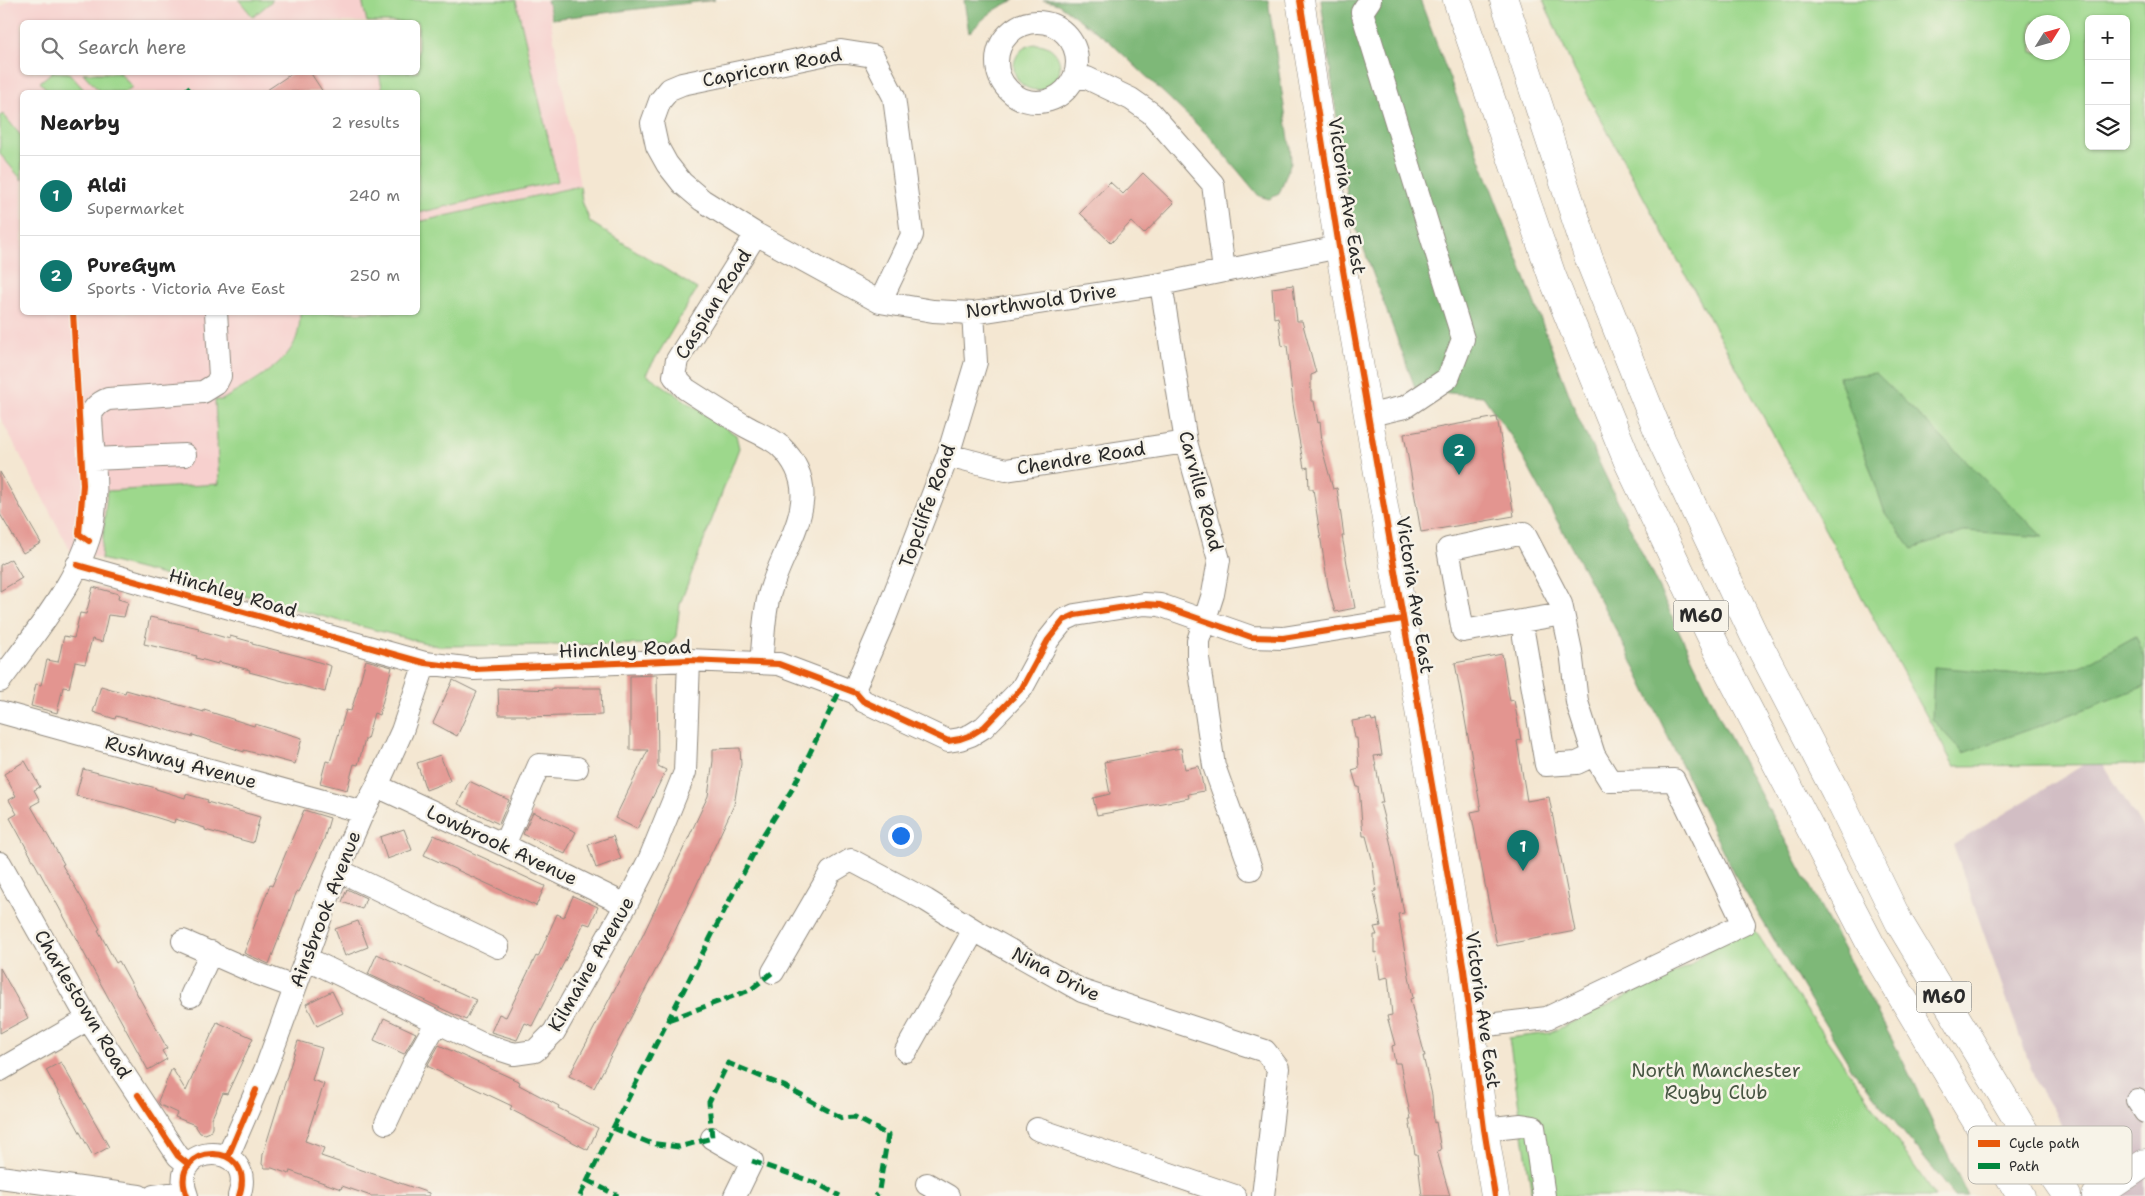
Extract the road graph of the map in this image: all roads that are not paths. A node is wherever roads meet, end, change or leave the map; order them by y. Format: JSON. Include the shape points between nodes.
{"nodes":[{"id":1,"x":1300,"y":0,"type":"edge"},
{"id":2,"x":1370,"y":0,"type":"edge"},
{"id":3,"x":1457,"y":0,"type":"edge"},
{"id":4,"x":1504,"y":0,"type":"edge"},
{"id":5,"x":1081,"y":78,"type":"dead end"},
{"id":6,"x":756,"y":234,"type":"junction"},
{"id":7,"x":1339,"y":247,"type":"junction"},
{"id":8,"x":1224,"y":272,"type":"junction"},
{"id":9,"x":1161,"y":284,"type":"junction"},
{"id":10,"x":880,"y":302,"type":"junction"},
{"id":11,"x":973,"y":313,"type":"junction"},
{"id":12,"x":216,"y":315,"type":"edge"},
{"id":13,"x":1370,"y":415,"type":"junction"},
{"id":14,"x":1186,"y":442,"type":"junction"},
{"id":15,"x":185,"y":455,"type":"dead end"},
{"id":16,"x":948,"y":455,"type":"junction"},
{"id":17,"x":93,"y":459,"type":"junction"},
{"id":18,"x":77,"y":565,"type":"junction"},
{"id":19,"x":1563,"y":614,"type":"junction"},
{"id":20,"x":1403,"y":619,"type":"junction"},
{"id":21,"x":1204,"y":621,"type":"junction"},
{"id":22,"x":1524,"y":637,"type":"dead end"},
{"id":23,"x":689,"y":660,"type":"junction"},
{"id":24,"x":425,"y":663,"type":"junction"},
{"id":25,"x":761,"y":663,"type":"junction"},
{"id":26,"x":0,"y":681,"type":"edge"},
{"id":27,"x":856,"y":693,"type":"junction"},
{"id":28,"x":0,"y":712,"type":"edge"},
{"id":29,"x":1594,"y":755,"type":"junction"},
{"id":30,"x":577,"y":768,"type":"dead end"},
{"id":31,"x":377,"y":786,"type":"junction"},
{"id":32,"x":362,"y":812,"type":"junction"},
{"id":33,"x":504,"y":844,"type":"junction"},
{"id":34,"x":0,"y":863,"type":"edge"},
{"id":35,"x":1251,"y":869,"type":"dead end"},
{"id":36,"x":338,"y":870,"type":"junction"},
{"id":37,"x":626,"y":905,"type":"junction"},
{"id":38,"x":974,"y":930,"type":"junction"},
{"id":39,"x":183,"y":941,"type":"dead end"},
{"id":40,"x":498,"y":948,"type":"dead end"},
{"id":41,"x":212,"y":952,"type":"junction"},
{"id":42,"x":306,"y":958,"type":"junction"},
{"id":43,"x":773,"y":972,"type":"dead end"},
{"id":44,"x":294,"y":987,"type":"junction"},
{"id":45,"x":191,"y":996,"type":"dead end"},
{"id":46,"x":88,"y":1019,"type":"junction"},
{"id":47,"x":437,"y":1022,"type":"junction"},
{"id":48,"x":1471,"y":1027,"type":"junction"},
{"id":49,"x":906,"y":1051,"type":"dead end"},
{"id":50,"x":0,"y":1070,"type":"edge"},
{"id":51,"x":386,"y":1123,"type":"dead end"},
{"id":52,"x":1979,"y":1126,"type":"edge"},
{"id":53,"x":2021,"y":1126,"type":"edge"},
{"id":54,"x":1037,"y":1129,"type":"dead end"},
{"id":55,"x":1484,"y":1129,"type":"junction"},
{"id":56,"x":712,"y":1138,"type":"dead end"},
{"id":57,"x":228,"y":1156,"type":"junction"},
{"id":58,"x":2145,"y":1163,"type":"edge"},
{"id":59,"x":188,"y":1165,"type":"junction"},
{"id":60,"x":2132,"y":1172,"type":"edge"},
{"id":61,"x":0,"y":1178,"type":"edge"},
{"id":62,"x":928,"y":1184,"type":"dead end"},
{"id":63,"x":2014,"y":1184,"type":"edge"},
{"id":64,"x":2059,"y":1184,"type":"edge"},
{"id":65,"x":2114,"y":1184,"type":"edge"},
{"id":66,"x":186,"y":1194,"type":"edge"},
{"id":67,"x":139,"y":1196,"type":"edge"},
{"id":68,"x":154,"y":1196,"type":"edge"},
{"id":69,"x":240,"y":1196,"type":"edge"},
{"id":70,"x":734,"y":1196,"type":"edge"},
{"id":71,"x":948,"y":1196,"type":"edge"},
{"id":72,"x":1235,"y":1196,"type":"edge"},
{"id":73,"x":1263,"y":1196,"type":"edge"},
{"id":74,"x":1495,"y":1196,"type":"edge"},
{"id":75,"x":1544,"y":1196,"type":"edge"},
{"id":76,"x":2021,"y":1196,"type":"edge"},
{"id":77,"x":2067,"y":1196,"type":"edge"},
{"id":78,"x":2096,"y":1196,"type":"edge"}],
"edges":[{"from":1,"to":7,"type":"main road","name":"Victoria Ave East"},
{"from":2,"to":13,"type":"street","via":[[1362,12],[1463,339],[1448,378],[1405,407]]},
{"from":3,"to":52,"type":"main road","number":"M60","via":[[1552,276],[1636,479],[1719,653],[1870,945]]},
{"from":4,"to":53,"type":"main road","number":"M60","via":[[1589,259],[1662,441],[1754,635],[1899,922]]},
{"from":5,"to":8,"type":"street","via":[[1131,99],[1151,113],[1213,184]]},
{"from":6,"to":10,"type":"street","name":"Northwold Drive"},
{"from":6,"to":10,"type":"street","name":"Capricorn Road","via":[[702,200],[666,164],[657,146],[652,123],[660,101],[670,89],[682,84],[841,51],[873,56],[894,97],[912,234]]},
{"from":6,"to":25,"type":"street","name":"Caspian Road","via":[[677,360],[674,376],[686,389],[778,444],[794,460],[801,478],[804,493],[802,509],[770,592],[763,624]]},
{"from":7,"to":8,"type":"street","name":"Northwold Drive"},
{"from":7,"to":13,"type":"main road","name":"Victoria Ave East"},
{"from":8,"to":9,"type":"street","name":"Northwold Drive"},
{"from":9,"to":11,"type":"street","name":"Northwold Drive"},
{"from":9,"to":14,"type":"street","name":"Carville Road"},
{"from":10,"to":11,"type":"street","name":"Northwold Drive","via":[[933,311]]},
{"from":11,"to":16,"type":"street","name":"Topcliffe Road","via":[[976,362]]},
{"from":12,"to":17,"type":"street","via":[[220,376],[216,384],[203,392],[102,401],[91,415]]},
{"from":13,"to":20,"type":"main road","name":"Victoria Ave East"},
{"from":14,"to":16,"type":"street","name":"Chendre Road","via":[[1006,470]]},
{"from":14,"to":21,"type":"street","name":"Carville Road","via":[[1219,560]]},
{"from":15,"to":17,"type":"street"},
{"from":16,"to":27,"type":"street","name":"Topcliffe Road","via":[[856,685]]},
{"from":17,"to":18,"type":"street","via":[[94,514],[89,541]]},
{"from":18,"to":24,"type":"street","name":"Hinchley Road"},
{"from":18,"to":26,"type":"street","via":[[60,596]]},
{"from":19,"to":19,"type":"street","via":[[1561,604],[1524,533],[1448,549],[1463,631]]},
{"from":19,"to":29,"type":"street","via":[[1577,702]]},
{"from":20,"to":21,"type":"street","name":"Hinchley Road","via":[[1283,638],[1252,637]]},
{"from":20,"to":48,"type":"main road","name":"Victoria Ave East"},
{"from":21,"to":27,"type":"street","name":"Hinchley Road","via":[[1160,605],[1144,604],[1075,615],[1064,620],[1048,640],[1022,688],[984,726],[960,739],[948,741],[863,701]]},
{"from":21,"to":35,"type":"street","name":"Carville Road","via":[[1198,640],[1198,658],[1214,766]]},
{"from":22,"to":29,"type":"street","via":[[1546,766],[1577,763]]},
{"from":23,"to":24,"type":"street","name":"Hinchley Road","via":[[474,669]]},
{"from":23,"to":25,"type":"street","name":"Hinchley Road"},
{"from":23,"to":37,"type":"street","name":"Kilmaine Avenue","via":[[685,772],[650,858]]},
{"from":24,"to":31,"type":"street","name":"Ainsbrook Avenue","via":[[402,732]]},
{"from":25,"to":27,"type":"street","name":"Hinchley Road","via":[[779,664]]},
{"from":28,"to":32,"type":"street","name":"Rushway Avenue"},
{"from":29,"to":48,"type":"street","via":[[1610,781],[1674,780],[1744,924],[1547,1018]]},
{"from":30,"to":33,"type":"street","via":[[539,765]]},
{"from":31,"to":32,"type":"street","name":"Ainsbrook Avenue"},
{"from":31,"to":33,"type":"street","name":"Lowbrook Avenue"},
{"from":32,"to":36,"type":"street","name":"Ainsbrook Avenue"},
{"from":33,"to":37,"type":"street","name":"Lowbrook Avenue"},
{"from":34,"to":46,"type":"street","name":"Charlestown Road"},
{"from":36,"to":40,"type":"street"},
{"from":36,"to":42,"type":"street","name":"Ainsbrook Avenue"},
{"from":37,"to":47,"type":"street","name":"Kilmaine Avenue","via":[[558,1024],[535,1051],[514,1054],[480,1043]]},
{"from":38,"to":43,"type":"street","name":"Nina Drive","via":[[851,860],[831,872]]},
{"from":38,"to":49,"type":"street"},
{"from":38,"to":73,"type":"street","name":"Nina Drive","via":[[1082,991],[1265,1051],[1278,1068]]},
{"from":39,"to":41,"type":"street"},
{"from":41,"to":44,"type":"street"},
{"from":41,"to":45,"type":"street"},
{"from":42,"to":44,"type":"street","name":"Ainsbrook Avenue"},
{"from":42,"to":47,"type":"street","name":"Kilmaine Avenue"},
{"from":44,"to":57,"type":"street","name":"Ainsbrook Avenue","via":[[266,1068]]},
{"from":46,"to":50,"type":"street"},
{"from":46,"to":59,"type":"street","name":"Charlestown Road","via":[[178,1156]]},
{"from":47,"to":51,"type":"street"},
{"from":48,"to":55,"type":"main road","name":"Victoria Ave East"},
{"from":54,"to":72,"type":"street"},
{"from":55,"to":74,"type":"main road","name":"Victoria Ave East"},
{"from":55,"to":75,"type":"street","via":[[1521,1125],[1534,1127]]},
{"from":56,"to":70,"type":"street","via":[[752,1161]]},
{"from":57,"to":59,"type":"street","via":[[205,1154]]},
{"from":57,"to":69,"type":"street","via":[[241,1174]]},
{"from":58,"to":60,"type":"main road"},
{"from":59,"to":66,"type":"street","via":[[183,1178]]},
{"from":61,"to":67,"type":"street"},
{"from":62,"to":71,"type":"street"},
{"from":63,"to":76,"type":"main road","number":"M60"},
{"from":64,"to":77,"type":"main road","number":"M60"},
{"from":65,"to":78,"type":"main road"},
{"from":66,"to":68,"type":"street"}]}
